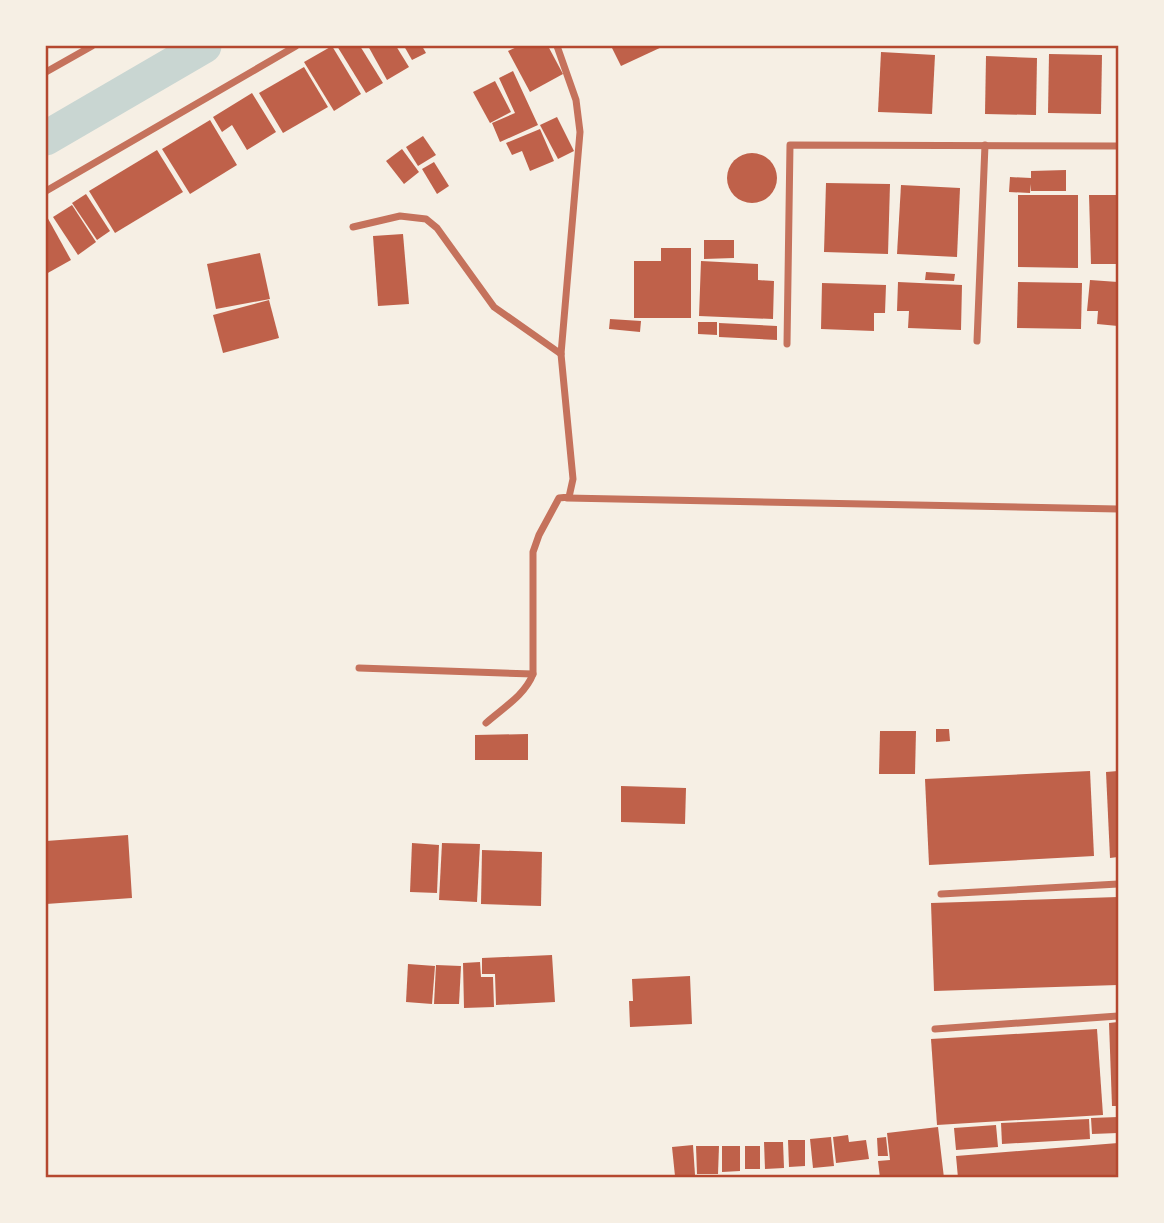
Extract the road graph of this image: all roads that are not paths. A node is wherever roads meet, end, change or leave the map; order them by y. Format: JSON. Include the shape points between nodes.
{"nodes":[{"id":1,"x":92,"y":46,"type":"edge"},
{"id":2,"x":296,"y":46,"type":"edge"},
{"id":3,"x":558,"y":46,"type":"edge"},
{"id":4,"x":46,"y":72,"type":"edge"},
{"id":5,"x":985,"y":145,"type":"junction"},
{"id":6,"x":1118,"y":146,"type":"edge"},
{"id":7,"x":46,"y":191,"type":"edge"},
{"id":8,"x":353,"y":227,"type":"dead end"},
{"id":9,"x":977,"y":341,"type":"dead end"},
{"id":10,"x":787,"y":344,"type":"dead end"},
{"id":11,"x":561,"y":354,"type":"junction"},
{"id":12,"x":559,"y":498,"type":"junction"},
{"id":13,"x":1118,"y":509,"type":"edge"},
{"id":14,"x":359,"y":668,"type":"dead end"},
{"id":15,"x":533,"y":674,"type":"junction"},
{"id":16,"x":486,"y":723,"type":"dead end"},
{"id":17,"x":1118,"y":884,"type":"edge"},
{"id":18,"x":941,"y":894,"type":"dead end"},
{"id":19,"x":1118,"y":1016,"type":"edge"},
{"id":20,"x":934,"y":1029,"type":"dead end"}],
"edges":[{"from":1,"to":4,"type":"street"},
{"from":2,"to":7,"type":"street"},
{"from":3,"to":11,"type":"street","via":[[576,100],[580,132]]},
{"from":5,"to":6,"type":"street"},
{"from":5,"to":9,"type":"street"},
{"from":5,"to":10,"type":"street","via":[[790,145]]},
{"from":8,"to":11,"type":"street","via":[[400,216],[426,219],[494,307]]},
{"from":11,"to":12,"type":"street","via":[[573,479],[569,497]]},
{"from":12,"to":13,"type":"street"},
{"from":12,"to":15,"type":"street","via":[[533,552]]},
{"from":14,"to":15,"type":"street"},
{"from":15,"to":16,"type":"street","via":[[530,684]]},
{"from":17,"to":18,"type":"street"},
{"from":19,"to":20,"type":"street"}]}
